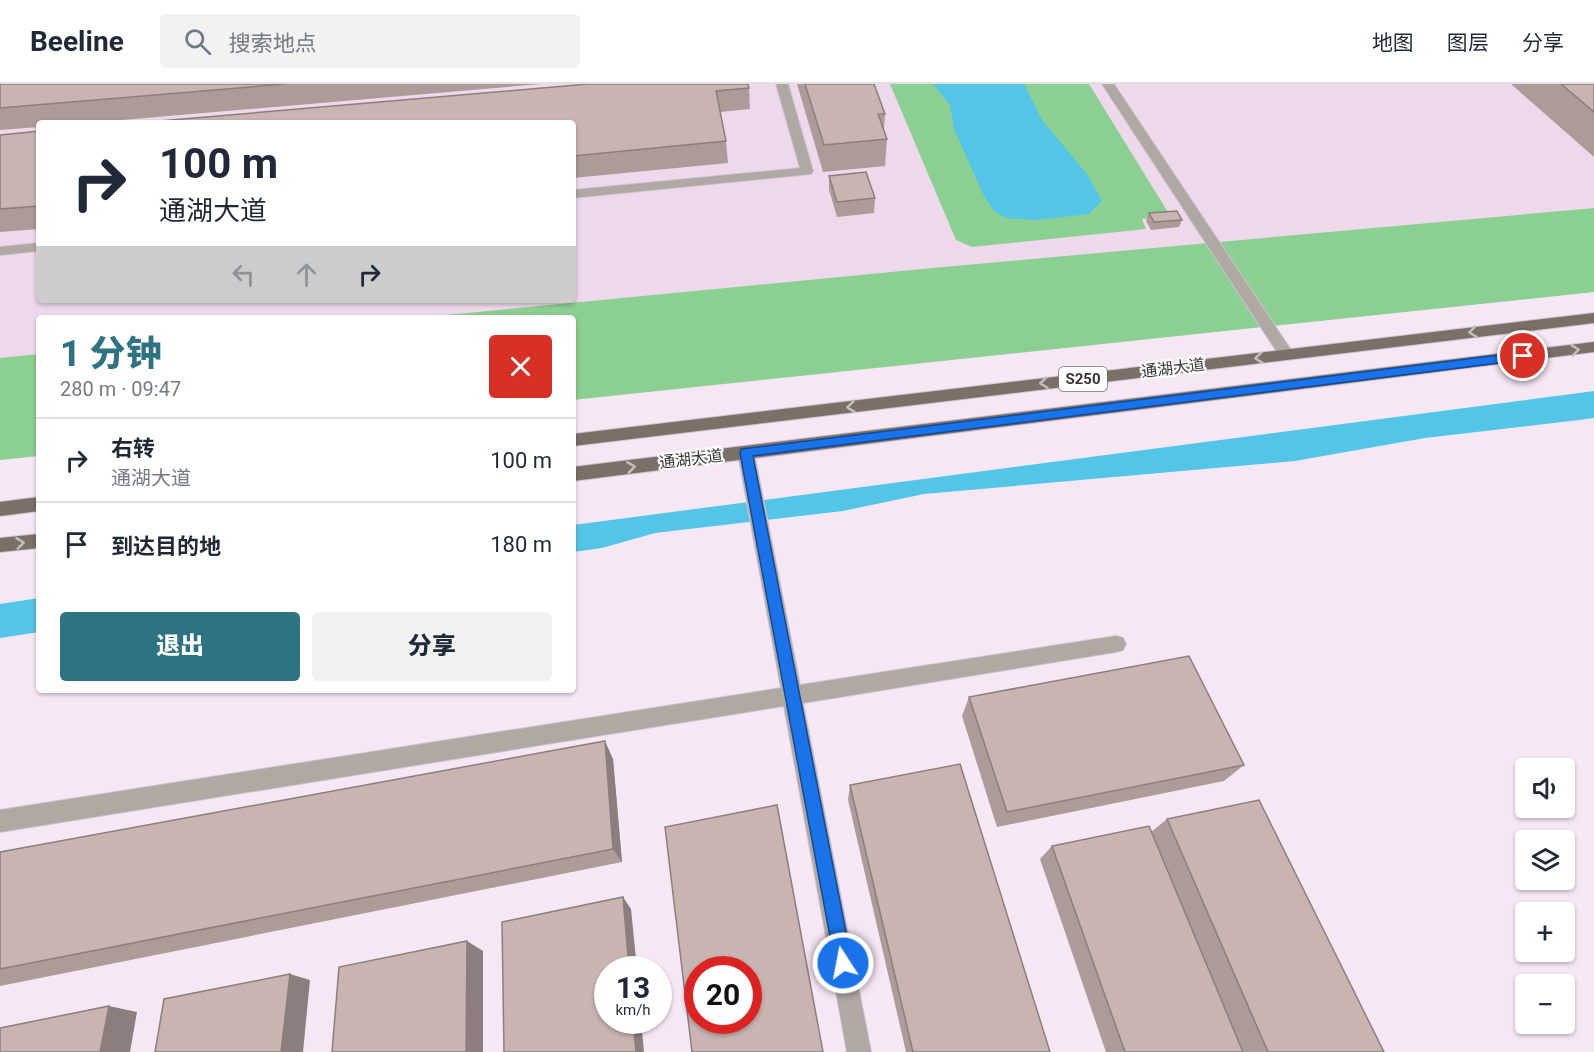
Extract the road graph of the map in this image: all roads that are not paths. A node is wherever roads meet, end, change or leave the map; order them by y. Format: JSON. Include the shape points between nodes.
{"nodes":[{"id":1,"x":782,"y":84,"type":"edge"},
{"id":2,"x":1108,"y":84,"type":"edge"},
{"id":3,"x":576,"y":194,"type":"edge"},
{"id":4,"x":36,"y":247,"type":"edge"},
{"id":5,"x":0,"y":251,"type":"edge"},
{"id":6,"x":1594,"y":318,"type":"edge"},
{"id":7,"x":1594,"y":347,"type":"edge"},
{"id":8,"x":1286,"y":354,"type":"junction"},
{"id":9,"x":576,"y":440,"type":"edge"},
{"id":10,"x":746,"y":453,"type":"junction"},
{"id":11,"x":576,"y":474,"type":"edge"},
{"id":12,"x":36,"y":504,"type":"edge"},
{"id":13,"x":0,"y":509,"type":"edge"},
{"id":14,"x":36,"y":540,"type":"edge"},
{"id":15,"x":0,"y":545,"type":"edge"},
{"id":16,"x":1116,"y":644,"type":"dead end"},
{"id":17,"x":792,"y":695,"type":"junction"},
{"id":18,"x":0,"y":821,"type":"edge"},
{"id":19,"x":860,"y":1052,"type":"edge"}],
"edges":[{"from":1,"to":3,"type":"lane","via":[[807,171]]},
{"from":2,"to":8,"type":"lane"},
{"from":4,"to":5,"type":"lane"},
{"from":6,"to":8,"type":"main road","name":"通湖大道","number":"S250","one_way":true},
{"from":10,"to":7,"type":"main road","name":"通湖大道","number":"S250","one_way":true},
{"from":8,"to":9,"type":"main road","name":"通湖大道","number":"S250","one_way":true},
{"from":11,"to":10,"type":"main road","name":"通湖大道","number":"S250","one_way":true},
{"from":10,"to":17,"type":"lane"},
{"from":12,"to":13,"type":"main road"},
{"from":15,"to":14,"type":"main road","one_way":true},
{"from":16,"to":17,"type":"lane"},
{"from":17,"to":18,"type":"lane"},
{"from":17,"to":19,"type":"lane"}]}
